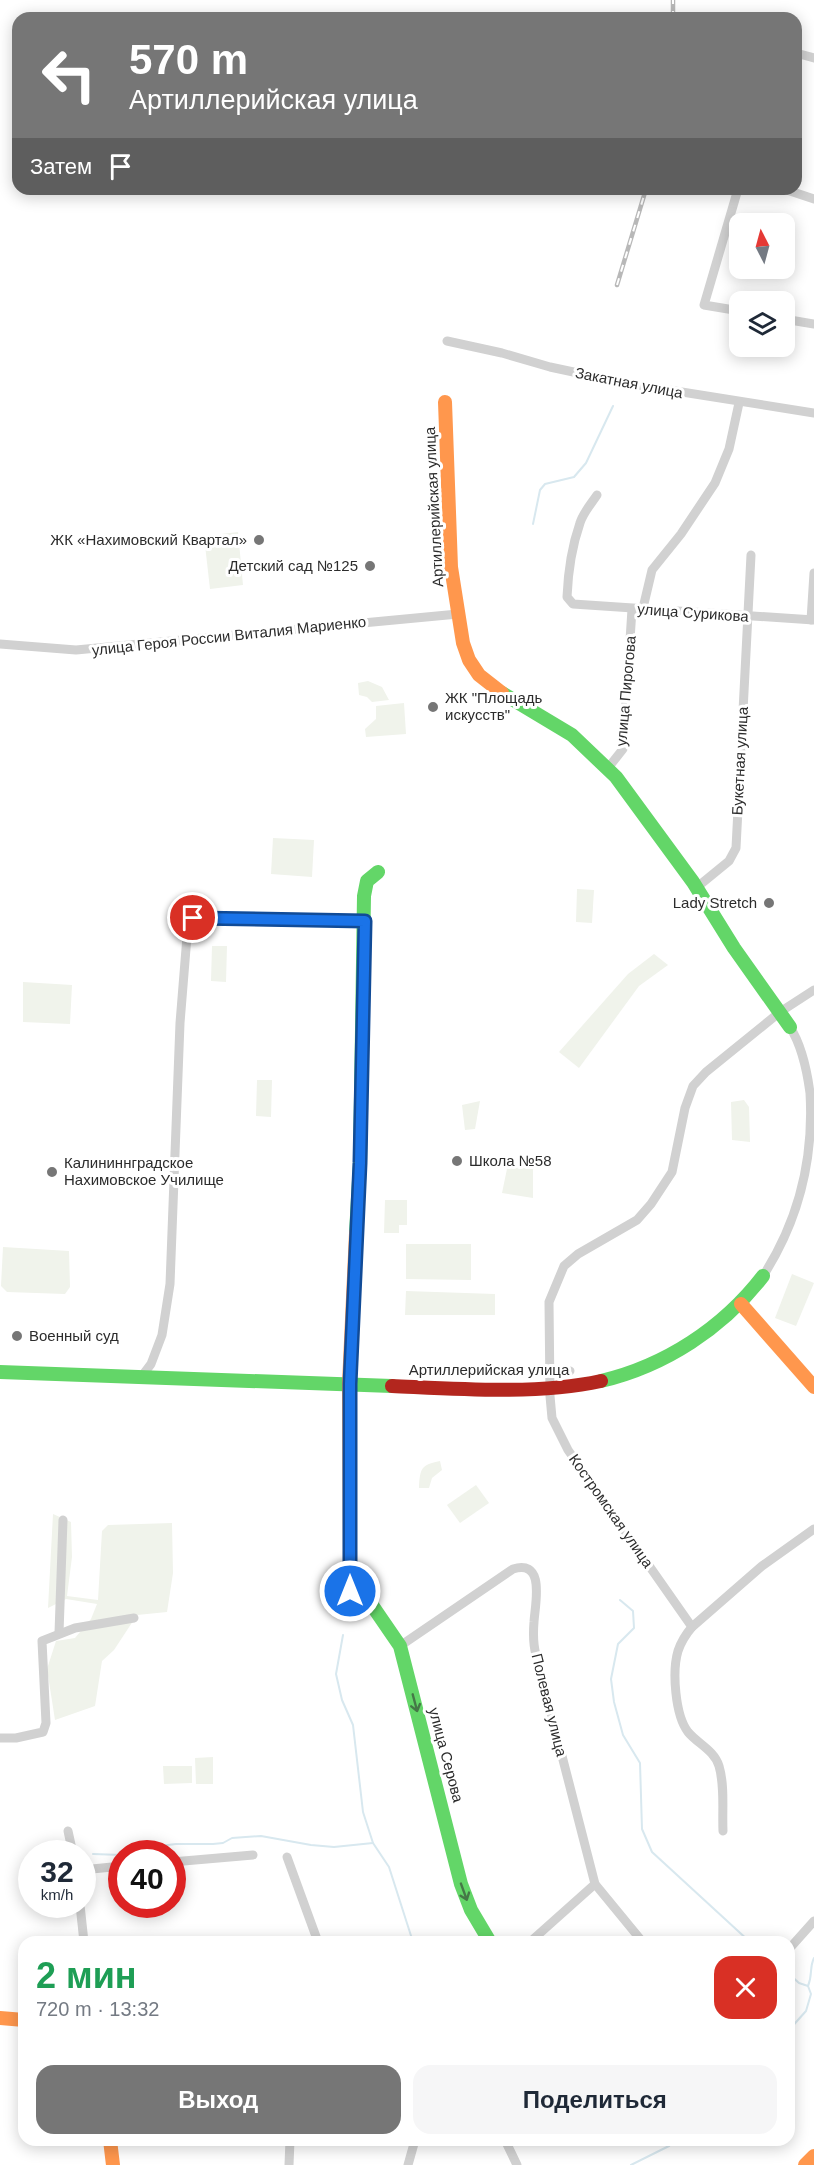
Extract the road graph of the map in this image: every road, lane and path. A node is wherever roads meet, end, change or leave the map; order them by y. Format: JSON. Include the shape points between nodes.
{"nodes":[{"id":1,"x":736,"y":195,"type":"edge"},
{"id":2,"x":729,"y":309,"type":"edge"},
{"id":3,"x":795,"y":321,"type":"edge"},
{"id":4,"x":814,"y":324,"type":"edge"},
{"id":5,"x":447,"y":341,"type":"dead end"},
{"id":6,"x":445,"y":402,"type":"dead end"},
{"id":7,"x":739,"y":403,"type":"junction"},
{"id":8,"x":814,"y":413,"type":"edge"},
{"id":9,"x":597,"y":495,"type":"dead end"},
{"id":10,"x":750,"y":555,"type":"dead end"},
{"id":11,"x":814,"y":573,"type":"edge"},
{"id":12,"x":643,"y":608,"type":"junction"},
{"id":13,"x":632,"y":609,"type":"junction"},
{"id":14,"x":458,"y":614,"type":"junction"},
{"id":15,"x":747,"y":616,"type":"junction"},
{"id":16,"x":812,"y":620,"type":"edge"},
{"id":17,"x":0,"y":645,"type":"edge"},
{"id":18,"x":608,"y":768,"type":"junction"},
{"id":19,"x":378,"y":872,"type":"dead end"},
{"id":20,"x":696,"y":888,"type":"junction"},
{"id":21,"x":365,"y":921,"type":"junction"},
{"id":22,"x":814,"y":990,"type":"edge"},
{"id":23,"x":780,"y":1012,"type":"junction"},
{"id":24,"x":790,"y":1027,"type":"joint"},
{"id":25,"x":763,"y":1276,"type":"joint"},
{"id":26,"x":744,"y":1300,"type":"junction"},
{"id":27,"x":570,"y":1371,"type":"dead end"},
{"id":28,"x":0,"y":1372,"type":"edge"},
{"id":29,"x":550,"y":1373,"type":"junction"},
{"id":30,"x":814,"y":1374,"type":"edge"},
{"id":31,"x":142,"y":1376,"type":"junction"},
{"id":32,"x":350,"y":1384,"type":"junction"},
{"id":33,"x":814,"y":1387,"type":"edge"},
{"id":34,"x":550,"y":1388,"type":"junction"},
{"id":35,"x":63,"y":1520,"type":"dead end"},
{"id":36,"x":814,"y":1528,"type":"edge"},
{"id":37,"x":134,"y":1618,"type":"dead end"},
{"id":38,"x":692,"y":1627,"type":"junction"},
{"id":39,"x":59,"y":1633,"type":"junction"},
{"id":40,"x":400,"y":1647,"type":"junction"},
{"id":41,"x":0,"y":1738,"type":"edge"},
{"id":42,"x":68,"y":1831,"type":"dead end"},
{"id":43,"x":723,"y":1831,"type":"dead end"},
{"id":44,"x":70,"y":1840,"type":"edge"},
{"id":45,"x":253,"y":1855,"type":"dead end"},
{"id":46,"x":287,"y":1857,"type":"dead end"},
{"id":47,"x":186,"y":1861,"type":"edge"},
{"id":48,"x":595,"y":1884,"type":"junction"},
{"id":49,"x":81,"y":1918,"type":"edge"},
{"id":50,"x":814,"y":1921,"type":"edge"},
{"id":51,"x":83,"y":1936,"type":"edge"},
{"id":52,"x":316,"y":1936,"type":"edge"},
{"id":53,"x":486,"y":1936,"type":"edge"},
{"id":54,"x":537,"y":1936,"type":"edge"},
{"id":55,"x":638,"y":1936,"type":"edge"},
{"id":56,"x":795,"y":1942,"type":"edge"},
{"id":57,"x":0,"y":2018,"type":"edge"},
{"id":58,"x":18,"y":2020,"type":"edge"},
{"id":59,"x":110,"y":2146,"type":"edge"},
{"id":60,"x":290,"y":2146,"type":"edge"},
{"id":61,"x":413,"y":2146,"type":"edge"},
{"id":62,"x":508,"y":2146,"type":"edge"},
{"id":63,"x":814,"y":2156,"type":"edge"},
{"id":64,"x":112,"y":2165,"type":"edge"},
{"id":65,"x":289,"y":2165,"type":"edge"},
{"id":66,"x":408,"y":2165,"type":"edge"},
{"id":67,"x":517,"y":2165,"type":"edge"},
{"id":68,"x":805,"y":2165,"type":"edge"}],
"edges":[{"from":1,"to":2,"type":"street","via":[[704,305]]},
{"from":3,"to":4,"type":"street"},
{"from":5,"to":7,"type":"street","name":"Закатная улица","via":[[572,372]]},
{"from":6,"to":14,"type":"street","name":"Артиллерийская улица","via":[[451,567]]},
{"from":7,"to":8,"type":"street","name":"Закатная улица"},
{"from":7,"to":12,"type":"street","via":[[729,449],[715,483],[652,570]]},
{"from":9,"to":13,"type":"street","name":"улица Сурикова","via":[[580,521],[567,597],[573,604]]},
{"from":10,"to":15,"type":"street","name":"Букетная улица"},
{"from":11,"to":16,"type":"street"},
{"from":12,"to":13,"type":"street","name":"улица Сурикова"},
{"from":12,"to":15,"type":"street","name":"улица Сурикова"},
{"from":13,"to":18,"type":"street","name":"улица Пирогова","via":[[623,749]]},
{"from":14,"to":17,"type":"street","name":"улица Героя России Виталия Мариенко","via":[[76,650]]},
{"from":14,"to":18,"type":"street","name":"Артиллерийская улица","via":[[463,643],[479,675],[492,687],[572,735]]},
{"from":15,"to":16,"type":"street","name":"улица Сурикова"},
{"from":15,"to":20,"type":"street","name":"Букетная улица","via":[[736,848],[729,861]]},
{"from":18,"to":20,"type":"street","name":"Артиллерийская улица"},
{"from":19,"to":21,"type":"street","via":[[365,882]]},
{"from":20,"to":23,"type":"street","name":"Артиллерийская улица"},
{"from":21,"to":31,"type":"street","via":[[193,918],[188,924],[180,1023],[170,1284],[162,1335]]},
{"from":21,"to":32,"type":"street"},
{"from":22,"to":23,"type":"street","name":"Костромская улица"},
{"from":23,"to":24,"type":"street","name":"Артиллерийская улица"},
{"from":23,"to":29,"type":"street","name":"Костромская улица","via":[[693,1086],[672,1172],[651,1204],[637,1220],[564,1266],[549,1302]]},
{"from":24,"to":25,"type":"street","name":"Артиллерийская улица","via":[[801,1049],[808,1083],[810,1157],[794,1217]]},
{"from":25,"to":26,"type":"street","name":"Артиллерийская улица"},
{"from":26,"to":30,"type":"street"},
{"from":26,"to":33,"type":"street"},
{"from":26,"to":34,"type":"street","name":"Артиллерийская улица","via":[[668,1358],[600,1383]]},
{"from":27,"to":29,"type":"street"},
{"from":28,"to":31,"type":"street","name":"Артиллерийская улица"},
{"from":29,"to":34,"type":"street","name":"Костромская улица"},
{"from":31,"to":32,"type":"street","name":"Артиллерийская улица"},
{"from":32,"to":34,"type":"street","name":"Артиллерийская улица"},
{"from":32,"to":40,"type":"street","name":"улица Серова","via":[[350,1591],[365,1595]]},
{"from":34,"to":38,"type":"street","name":"Костромская улица","via":[[552,1418],[568,1450]]},
{"from":35,"to":39,"type":"street"},
{"from":36,"to":38,"type":"street","via":[[762,1566]]},
{"from":37,"to":39,"type":"street"},
{"from":38,"to":43,"type":"street","via":[[683,1639],[675,1667],[678,1711],[690,1735],[719,1765]]},
{"from":39,"to":41,"type":"street","via":[[42,1641],[46,1723],[43,1732]]},
{"from":40,"to":48,"type":"street","name":"Полевая улица","via":[[513,1569],[528,1569],[538,1596],[533,1641]]},
{"from":40,"to":53,"type":"street","name":"улица Серова","one_way":true,"via":[[461,1884]]},
{"from":42,"to":44,"type":"street"},
{"from":45,"to":47,"type":"street"},
{"from":46,"to":52,"type":"street"},
{"from":48,"to":54,"type":"street"},
{"from":48,"to":55,"type":"street","name":"Полевая улица"},
{"from":49,"to":51,"type":"street"},
{"from":50,"to":56,"type":"street"},
{"from":57,"to":58,"type":"street"},
{"from":59,"to":64,"type":"street"},
{"from":60,"to":65,"type":"street"},
{"from":61,"to":66,"type":"street"},
{"from":62,"to":67,"type":"street"},
{"from":63,"to":68,"type":"street"}]}
